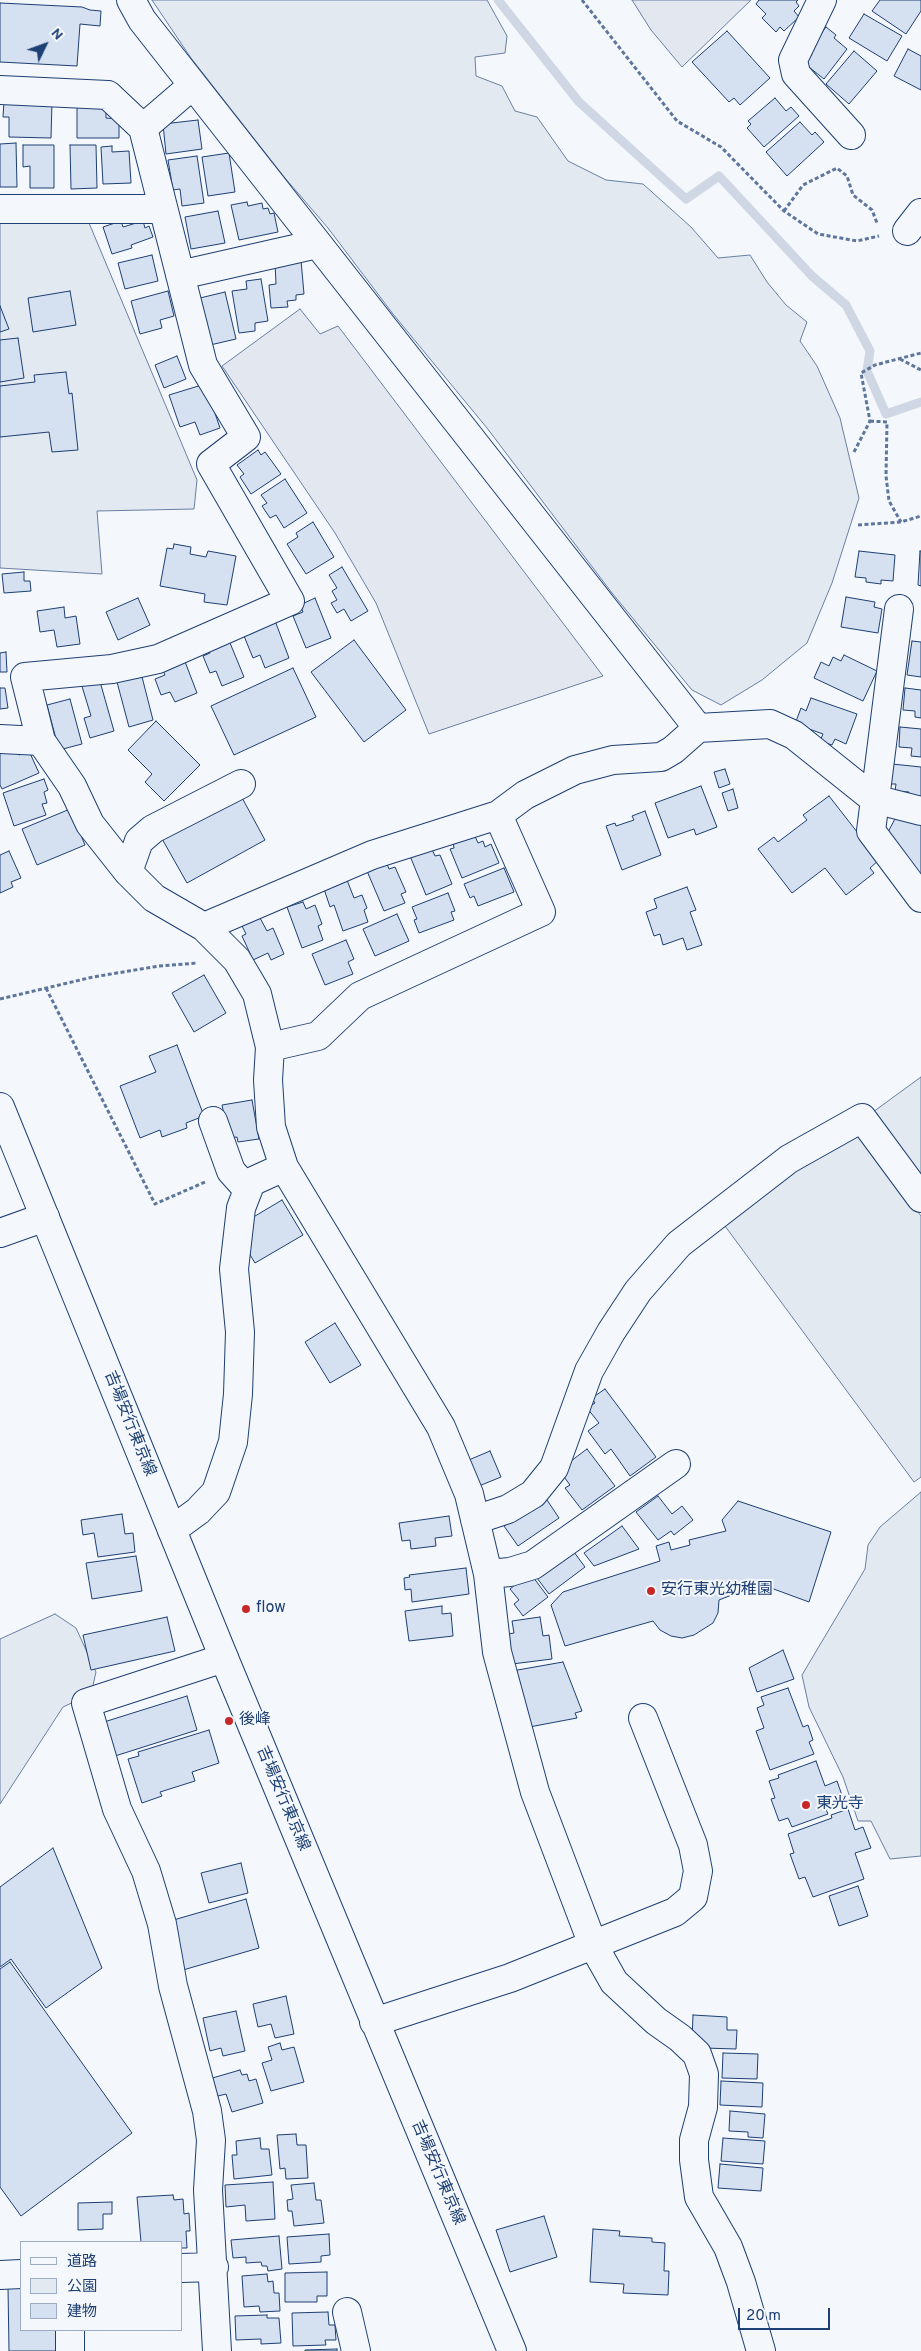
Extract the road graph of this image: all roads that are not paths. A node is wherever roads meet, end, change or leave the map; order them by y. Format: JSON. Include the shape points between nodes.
{"nodes":[{"id":1,"x":131,"y":0,"type":"edge"},
{"id":2,"x":822,"y":0,"type":"edge"},
{"id":3,"x":193,"y":85,"type":"junction"},
{"id":4,"x":0,"y":90,"type":"edge"},
{"id":5,"x":143,"y":128,"type":"junction"},
{"id":6,"x":852,"y":136,"type":"dead end"},
{"id":7,"x":0,"y":209,"type":"edge"},
{"id":8,"x":163,"y":209,"type":"junction"},
{"id":9,"x":317,"y":244,"type":"junction"},
{"id":10,"x":180,"y":275,"type":"junction"},
{"id":11,"x":899,"y":608,"type":"dead end"},
{"id":12,"x":698,"y":728,"type":"junction"},
{"id":13,"x":0,"y":739,"type":"edge"},
{"id":14,"x":41,"y":740,"type":"junction"},
{"id":15,"x":241,"y":784,"type":"dead end"},
{"id":16,"x":874,"y":799,"type":"junction"},
{"id":17,"x":921,"y":812,"type":"edge"},
{"id":18,"x":498,"y":816,"type":"junction"},
{"id":19,"x":128,"y":872,"type":"junction"},
{"id":20,"x":921,"y":898,"type":"edge"},
{"id":21,"x":204,"y":927,"type":"junction"},
{"id":22,"x":270,"y":1047,"type":"junction"},
{"id":23,"x":0,"y":1107,"type":"edge"},
{"id":24,"x":213,"y":1121,"type":"dead end"},
{"id":25,"x":284,"y":1167,"type":"junction"},
{"id":26,"x":239,"y":1180,"type":"junction"},
{"id":27,"x":921,"y":1198,"type":"edge"},
{"id":28,"x":45,"y":1217,"type":"junction"},
{"id":29,"x":0,"y":1234,"type":"edge"},
{"id":30,"x":676,"y":1464,"type":"dead end"},
{"id":31,"x":475,"y":1520,"type":"junction"},
{"id":32,"x":172,"y":1530,"type":"junction"},
{"id":33,"x":488,"y":1574,"type":"junction"},
{"id":34,"x":224,"y":1658,"type":"junction"},
{"id":35,"x":642,"y":1718,"type":"dead end"},
{"id":36,"x":593,"y":1945,"type":"junction"},
{"id":37,"x":374,"y":2022,"type":"junction"},
{"id":38,"x":214,"y":2267,"type":"junction"},
{"id":39,"x":182,"y":2268,"type":"edge"},
{"id":40,"x":20,"y":2274,"type":"edge"},
{"id":41,"x":0,"y":2275,"type":"edge"},
{"id":42,"x":347,"y":2312,"type":"dead end"},
{"id":43,"x":70,"y":2331,"type":"edge"},
{"id":44,"x":70,"y":2351,"type":"edge"},
{"id":45,"x":217,"y":2351,"type":"edge"},
{"id":46,"x":356,"y":2351,"type":"edge"},
{"id":47,"x":512,"y":2351,"type":"edge"},
{"id":48,"x":761,"y":2351,"type":"edge"}],
"edges":[{"from":1,"to":3,"type":"street","via":[[142,20]]},
{"from":2,"to":6,"type":"street","via":[[793,60],[796,74]]},
{"from":3,"to":5,"type":"street"},
{"from":3,"to":9,"type":"street"},
{"from":4,"to":5,"type":"street","via":[[108,95]]},
{"from":5,"to":8,"type":"street"},
{"from":7,"to":8,"type":"street"},
{"from":8,"to":10,"type":"street"},
{"from":9,"to":10,"type":"street"},
{"from":9,"to":12,"type":"street"},
{"from":10,"to":14,"type":"street","via":[[203,365],[246,437],[211,464],[290,601],[158,659],[112,668],[25,677]]},
{"from":11,"to":16,"type":"street"},
{"from":12,"to":16,"type":"street","via":[[770,724],[794,735]]},
{"from":12,"to":18,"type":"street","via":[[662,757],[613,760],[575,770],[526,796]]},
{"from":13,"to":14,"type":"street"},
{"from":14,"to":19,"type":"street","via":[[72,786],[90,824]]},
{"from":15,"to":19,"type":"street","via":[[153,829],[139,841]]},
{"from":16,"to":17,"type":"street"},
{"from":16,"to":20,"type":"street","via":[[871,831]]},
{"from":18,"to":21,"type":"street","via":[[372,855]]},
{"from":18,"to":22,"type":"street","via":[[541,912],[360,996],[318,1036]]},
{"from":19,"to":21,"type":"street","via":[[154,898]]},
{"from":21,"to":22,"type":"street","via":[[237,960],[256,994]]},
{"from":22,"to":25,"type":"street","via":[[271,1127]]},
{"from":23,"to":28,"type":"street","name":"吉場安行東京線"},
{"from":24,"to":26,"type":"street"},
{"from":25,"to":26,"type":"street","via":[[251,1182]]},
{"from":25,"to":31,"type":"street","via":[[441,1427],[469,1494]]},
{"from":26,"to":32,"type":"street","via":[[241,1208],[234,1269],[240,1332],[233,1442],[216,1492],[198,1511]]},
{"from":27,"to":31,"type":"street","via":[[862,1118],[789,1159],[679,1244],[638,1291],[589,1372],[554,1468],[533,1494],[508,1509]]},
{"from":28,"to":29,"type":"street"},
{"from":28,"to":32,"type":"street","name":"吉場安行東京線"},
{"from":30,"to":33,"type":"street","via":[[533,1564],[510,1572]]},
{"from":31,"to":33,"type":"street"},
{"from":32,"to":34,"type":"street","name":"吉場安行東京線"},
{"from":33,"to":36,"type":"street","via":[[497,1652],[535,1792]]},
{"from":34,"to":37,"type":"street","name":"吉場安行東京線"},
{"from":34,"to":38,"type":"street","via":[[86,1703],[117,1809],[146,1871],[162,1924],[173,1986],[207,2111],[211,2140],[208,2190]]},
{"from":35,"to":36,"type":"street","via":[[693,1845],[698,1870],[692,1897],[675,1912]]},
{"from":36,"to":37,"type":"street","via":[[510,1978]]},
{"from":36,"to":48,"type":"street","via":[[614,1982],[697,2054],[704,2074],[703,2106],[694,2140],[698,2189],[728,2247]]},
{"from":37,"to":47,"type":"street","name":"吉場安行東京線"},
{"from":38,"to":39,"type":"street"},
{"from":38,"to":45,"type":"street"},
{"from":40,"to":41,"type":"street"},
{"from":42,"to":46,"type":"street"},
{"from":43,"to":44,"type":"street"}]}
